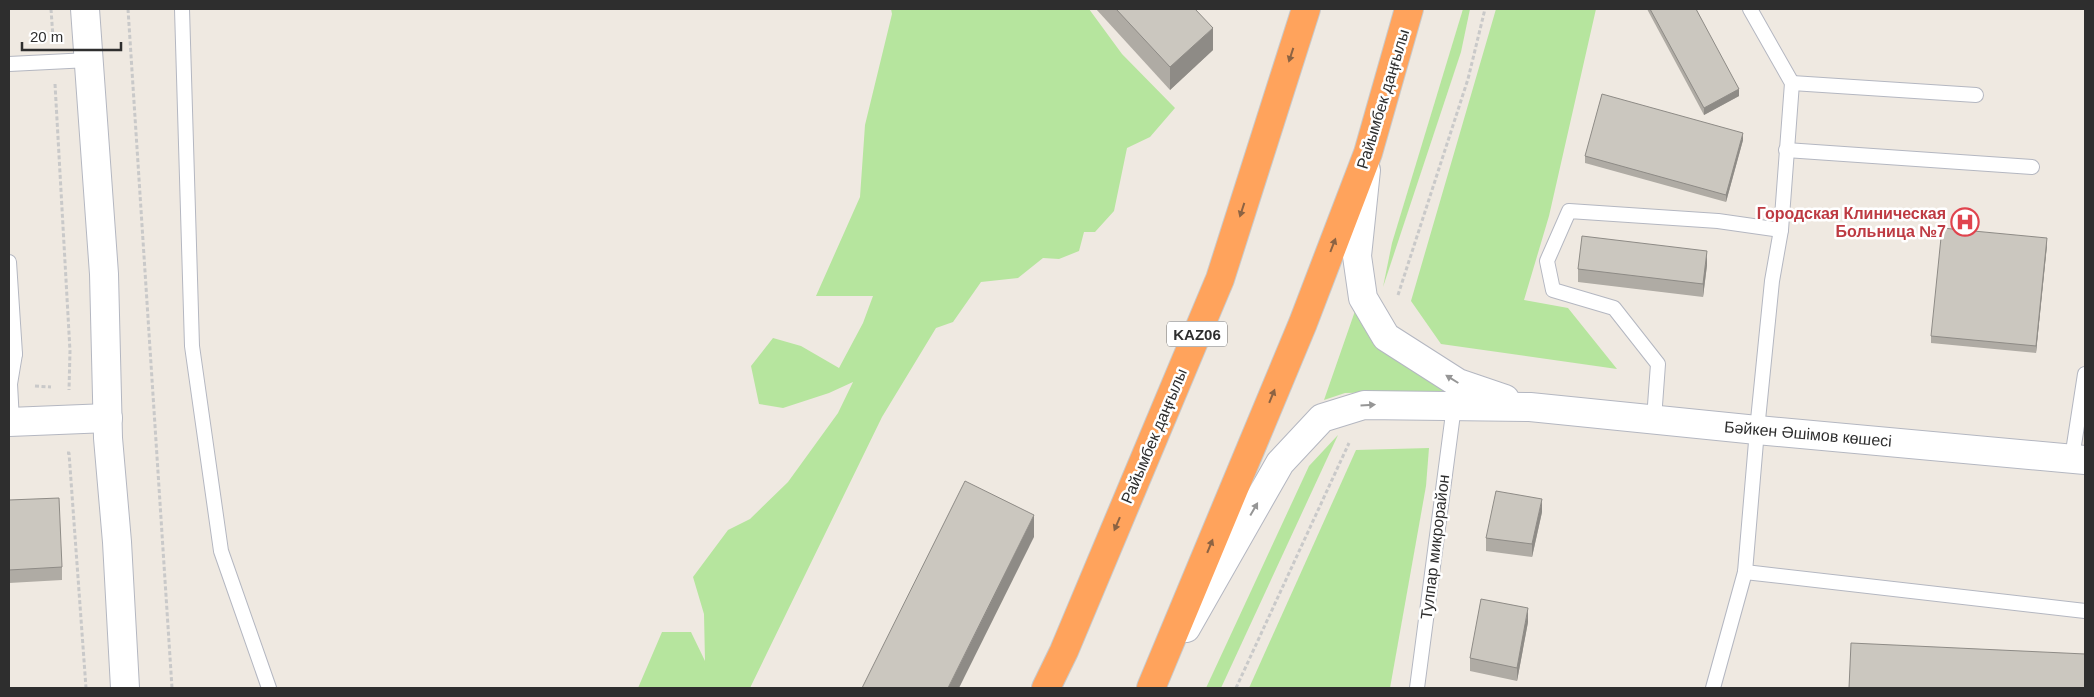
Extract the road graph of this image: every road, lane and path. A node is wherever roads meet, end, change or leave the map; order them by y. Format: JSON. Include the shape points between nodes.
{"nodes":[{"id":1,"x":51,"y":9,"type":"edge"},
{"id":2,"x":85,"y":9,"type":"edge"},
{"id":3,"x":128,"y":9,"type":"edge"},
{"id":4,"x":182,"y":9,"type":"edge"},
{"id":5,"x":1306,"y":9,"type":"edge"},
{"id":6,"x":1409,"y":9,"type":"edge"},
{"id":7,"x":1750,"y":9,"type":"edge"},
{"id":8,"x":89,"y":60,"type":"junction"},
{"id":9,"x":54,"y":61,"type":"junction"},
{"id":10,"x":9,"y":64,"type":"edge"},
{"id":11,"x":1792,"y":83,"type":"junction"},
{"id":12,"x":1976,"y":95,"type":"dead end"},
{"id":13,"x":1786,"y":150,"type":"junction"},
{"id":14,"x":1368,"y":153,"type":"junction"},
{"id":15,"x":2032,"y":167,"type":"dead end"},
{"id":16,"x":1781,"y":230,"type":"junction"},
{"id":17,"x":9,"y":262,"type":"edge"},
{"id":18,"x":10,"y":296,"type":"edge"},
{"id":19,"x":12,"y":355,"type":"edge"},
{"id":20,"x":2085,"y":374,"type":"edge"},
{"id":21,"x":10,"y":384,"type":"junction"},
{"id":22,"x":1454,"y":406,"type":"junction"},
{"id":23,"x":1530,"y":407,"type":"junction"},
{"id":24,"x":108,"y":418,"type":"junction"},
{"id":25,"x":1654,"y":418,"type":"junction"},
{"id":26,"x":10,"y":422,"type":"edge"},
{"id":27,"x":1757,"y":430,"type":"junction"},
{"id":28,"x":62,"y":452,"type":"dead end"},
{"id":29,"x":2079,"y":459,"type":"edge"},
{"id":30,"x":1746,"y":572,"type":"junction"},
{"id":31,"x":2085,"y":611,"type":"edge"},
{"id":32,"x":86,"y":688,"type":"edge"},
{"id":33,"x":125,"y":688,"type":"edge"},
{"id":34,"x":172,"y":688,"type":"edge"},
{"id":35,"x":269,"y":688,"type":"edge"},
{"id":36,"x":1046,"y":688,"type":"edge"},
{"id":37,"x":1151,"y":688,"type":"edge"},
{"id":38,"x":1417,"y":688,"type":"edge"},
{"id":39,"x":1713,"y":688,"type":"edge"}],
"edges":[{"from":1,"to":9,"type":"path"},
{"from":2,"to":8,"type":"main road"},
{"from":3,"to":34,"type":"path"},
{"from":4,"to":35,"type":"lane","via":[[192,346],[221,550]]},
{"from":5,"to":36,"type":"highway","name":"Райымбек даңғылы","number":"KАZ06","one_way":true,"via":[[1220,279]]},
{"from":6,"to":14,"type":"highway","name":"Райымбек даңғылы"},
{"from":7,"to":11,"type":"lane"},
{"from":8,"to":9,"type":"lane"},
{"from":8,"to":24,"type":"main road","via":[[104,274]]},
{"from":9,"to":10,"type":"lane"},
{"from":9,"to":21,"type":"path","via":[[70,390]]},
{"from":11,"to":12,"type":"lane"},
{"from":11,"to":13,"type":"lane"},
{"from":13,"to":15,"type":"lane"},
{"from":13,"to":16,"type":"lane"},
{"from":23,"to":14,"type":"main road","one_way":true,"via":[[1458,383],[1386,337],[1363,298],[1357,256]]},
{"from":37,"to":14,"type":"highway","name":"Райымбек даңғылы","one_way":true,"via":[[1303,322]]},
{"from":16,"to":25,"type":"lane","via":[[1718,221],[1569,211],[1547,261],[1553,290],[1614,308],[1658,364]]},
{"from":16,"to":27,"type":"lane","via":[[1772,281]]},
{"from":17,"to":18,"type":"lane"},
{"from":18,"to":19,"type":"lane"},
{"from":19,"to":21,"type":"lane"},
{"from":20,"to":29,"type":"lane"},
{"from":21,"to":26,"type":"lane"},
{"from":22,"to":23,"type":"main road"},
{"from":37,"to":22,"type":"main road","one_way":true,"via":[[1280,463],[1322,418],[1364,405]]},
{"from":22,"to":38,"type":"lane","name":"Тулпар микрорайон"},
{"from":23,"to":25,"type":"main road","name":"Бәйкен Әшімов көшесі"},
{"from":24,"to":26,"type":"main road"},
{"from":24,"to":33,"type":"main road"},
{"from":25,"to":27,"type":"main road","name":"Бәйкен Әшімов көшесі"},
{"from":27,"to":29,"type":"main road","name":"Бәйкен Әшімов көшесі"},
{"from":27,"to":30,"type":"lane"},
{"from":28,"to":32,"type":"path","via":[[69,453]]},
{"from":30,"to":31,"type":"lane"},
{"from":30,"to":39,"type":"lane"}]}
